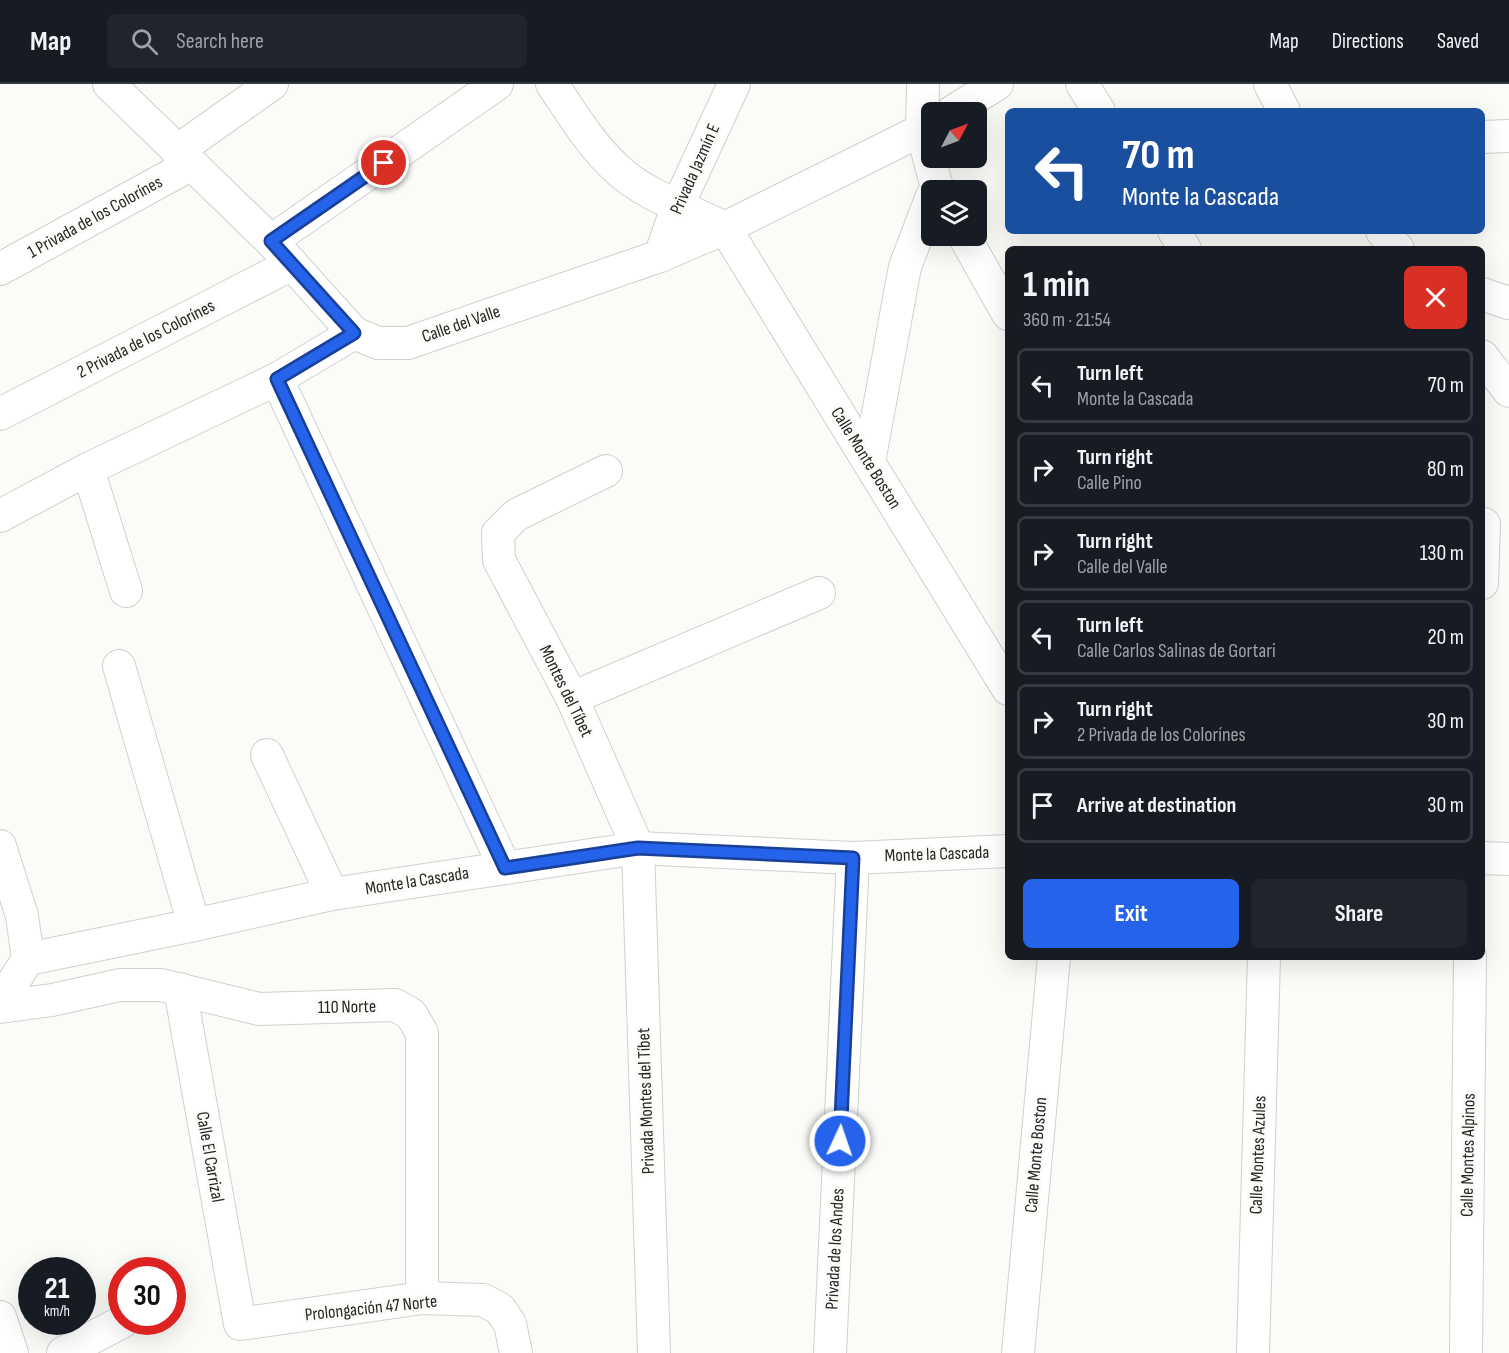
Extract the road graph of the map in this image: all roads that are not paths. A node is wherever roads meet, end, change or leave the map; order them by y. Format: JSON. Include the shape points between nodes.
{"nodes":[{"id":1,"x":109,"y":84,"type":"edge"},
{"id":2,"x":272,"y":84,"type":"edge"},
{"id":3,"x":497,"y":84,"type":"edge"},
{"id":4,"x":552,"y":84,"type":"edge"},
{"id":5,"x":734,"y":84,"type":"edge"},
{"id":6,"x":923,"y":84,"type":"edge"},
{"id":7,"x":997,"y":84,"type":"edge"},
{"id":8,"x":1082,"y":84,"type":"edge"},
{"id":9,"x":1270,"y":84,"type":"edge"},
{"id":10,"x":925,"y":102,"type":"edge"},
{"id":11,"x":968,"y":102,"type":"edge"},
{"id":12,"x":1097,"y":108,"type":"edge"},
{"id":13,"x":1282,"y":108,"type":"edge"},
{"id":14,"x":921,"y":131,"type":"edge"},
{"id":15,"x":1509,"y":136,"type":"edge"},
{"id":16,"x":1485,"y":137,"type":"edge"},
{"id":17,"x":184,"y":158,"type":"junction"},
{"id":18,"x":678,"y":205,"type":"junction"},
{"id":19,"x":921,"y":226,"type":"edge"},
{"id":20,"x":724,"y":228,"type":"junction"},
{"id":21,"x":1385,"y":234,"type":"edge"},
{"id":22,"x":271,"y":241,"type":"junction"},
{"id":23,"x":970,"y":246,"type":"edge"},
{"id":24,"x":1395,"y":246,"type":"edge"},
{"id":25,"x":660,"y":256,"type":"junction"},
{"id":26,"x":292,"y":264,"type":"junction"},
{"id":27,"x":0,"y":269,"type":"edge"},
{"id":28,"x":1485,"y":295,"type":"edge"},
{"id":29,"x":1509,"y":303,"type":"edge"},
{"id":30,"x":1005,"y":309,"type":"edge"},
{"id":31,"x":354,"y":333,"type":"junction"},
{"id":32,"x":1485,"y":360,"type":"edge"},
{"id":33,"x":277,"y":379,"type":"junction"},
{"id":34,"x":1509,"y":391,"type":"edge"},
{"id":35,"x":0,"y":414,"type":"edge"},
{"id":36,"x":869,"y":462,"type":"junction"},
{"id":37,"x":88,"y":469,"type":"junction"},
{"id":38,"x":606,"y":471,"type":"dead end"},
{"id":39,"x":0,"y":516,"type":"edge"},
{"id":40,"x":126,"y":591,"type":"dead end"},
{"id":41,"x":819,"y":593,"type":"dead end"},
{"id":42,"x":119,"y":666,"type":"dead end"},
{"id":43,"x":1005,"y":684,"type":"edge"},
{"id":44,"x":572,"y":698,"type":"junction"},
{"id":45,"x":267,"y":754,"type":"dead end"},
{"id":46,"x":0,"y":846,"type":"edge"},
{"id":47,"x":638,"y":848,"type":"junction"},
{"id":48,"x":1005,"y":851,"type":"edge"},
{"id":49,"x":853,"y":858,"type":"junction"},
{"id":50,"x":1485,"y":858,"type":"edge"},
{"id":51,"x":1509,"y":859,"type":"edge"},
{"id":52,"x":505,"y":868,"type":"junction"},
{"id":53,"x":332,"y":894,"type":"junction"},
{"id":54,"x":194,"y":925,"type":"junction"},
{"id":55,"x":89,"y":946,"type":"junction"},
{"id":56,"x":28,"y":959,"type":"junction"},
{"id":57,"x":1054,"y":960,"type":"edge"},
{"id":58,"x":1264,"y":960,"type":"edge"},
{"id":59,"x":1470,"y":960,"type":"edge"},
{"id":60,"x":120,"y":985,"type":"junction"},
{"id":61,"x":180,"y":989,"type":"junction"},
{"id":62,"x":0,"y":1005,"type":"edge"},
{"id":63,"x":422,"y":1298,"type":"junction"},
{"id":64,"x":0,"y":1317,"type":"edge"},
{"id":65,"x":240,"y":1324,"type":"joint"},
{"id":66,"x":108,"y":1329,"type":"edge"},
{"id":67,"x":12,"y":1353,"type":"edge"},
{"id":68,"x":63,"y":1353,"type":"edge"},
{"id":69,"x":516,"y":1353,"type":"edge"},
{"id":70,"x":654,"y":1353,"type":"edge"},
{"id":71,"x":830,"y":1353,"type":"edge"},
{"id":72,"x":1018,"y":1353,"type":"edge"},
{"id":73,"x":1253,"y":1353,"type":"edge"},
{"id":74,"x":1466,"y":1353,"type":"edge"}],
"edges":[{"from":1,"to":17,"type":"street"},
{"from":2,"to":17,"type":"street","name":"1 Privada de los Colorínes"},
{"from":3,"to":22,"type":"street"},
{"from":4,"to":18,"type":"street","via":[[587,136],[617,170],[649,192]]},
{"from":5,"to":18,"type":"street","name":"Privada Jazmín E"},
{"from":6,"to":10,"type":"street"},
{"from":7,"to":11,"type":"street"},
{"from":8,"to":12,"type":"street"},
{"from":9,"to":13,"type":"street"},
{"from":14,"to":20,"type":"street","name":"Calle del Valle"},
{"from":15,"to":16,"type":"street"},
{"from":17,"to":22,"type":"street"},
{"from":17,"to":27,"type":"street","name":"1 Privada de los Colorínes"},
{"from":18,"to":20,"type":"street"},
{"from":18,"to":25,"type":"street","name":"Privada Jazmín E"},
{"from":19,"to":36,"type":"street","via":[[905,267]]},
{"from":20,"to":25,"type":"street","name":"Calle del Valle"},
{"from":20,"to":36,"type":"street","name":"Calle Monte Boston"},
{"from":21,"to":24,"type":"street"},
{"from":22,"to":26,"type":"street"},
{"from":23,"to":30,"type":"street"},
{"from":25,"to":31,"type":"street","name":"Calle del Valle","via":[[408,343],[378,343]]},
{"from":26,"to":31,"type":"street"},
{"from":26,"to":35,"type":"street","name":"2 Privada de los Colorínes"},
{"from":28,"to":29,"type":"street"},
{"from":31,"to":33,"type":"street"},
{"from":32,"to":34,"type":"street"},
{"from":33,"to":37,"type":"street"},
{"from":33,"to":52,"type":"street"},
{"from":36,"to":43,"type":"street","name":"Calle Monte Boston"},
{"from":37,"to":39,"type":"street"},
{"from":37,"to":40,"type":"street"},
{"from":38,"to":44,"type":"street","name":"Montes del Tíbet","via":[[516,515],[498,533],[500,560]]},
{"from":41,"to":44,"type":"street"},
{"from":42,"to":54,"type":"street"},
{"from":44,"to":47,"type":"street","name":"Montes del Tíbet"},
{"from":45,"to":53,"type":"street"},
{"from":46,"to":56,"type":"street","via":[[22,916]]},
{"from":47,"to":49,"type":"street","name":"Monte la Cascada"},
{"from":47,"to":52,"type":"street","name":"Monte la Cascada"},
{"from":47,"to":70,"type":"street","name":"Privada Montes del Tíbet"},
{"from":48,"to":49,"type":"street","name":"Monte la Cascada"},
{"from":49,"to":71,"type":"street","name":"Privada de los Andes"},
{"from":50,"to":51,"type":"street"},
{"from":52,"to":53,"type":"street","name":"Monte la Cascada"},
{"from":53,"to":54,"type":"street","name":"Monte la Cascada"},
{"from":54,"to":55,"type":"street","name":"Monte la Cascada"},
{"from":55,"to":56,"type":"street","name":"Monte la Cascada"},
{"from":55,"to":60,"type":"street"},
{"from":56,"to":62,"type":"street"},
{"from":57,"to":72,"type":"street","name":"Calle Monte Boston"},
{"from":58,"to":73,"type":"street","name":"Calle Montes Azules"},
{"from":59,"to":74,"type":"street","name":"Calle Montes Alpinos"},
{"from":60,"to":61,"type":"street","name":"110 Norte"},
{"from":60,"to":62,"type":"street","name":"110 Norte","via":[[52,1000]]},
{"from":61,"to":63,"type":"street","name":"110 Norte","via":[[259,1009],[395,1005],[411,1014],[422,1033]]},
{"from":61,"to":65,"type":"street","name":"Calle El Carrizal"},
{"from":63,"to":65,"type":"street","name":"Prolongación 47 Norte"},
{"from":63,"to":69,"type":"street","name":"Prolongación 47 Norte","via":[[483,1300],[500,1309],[510,1324]]},
{"from":64,"to":67,"type":"street"},
{"from":66,"to":68,"type":"street"}]}
